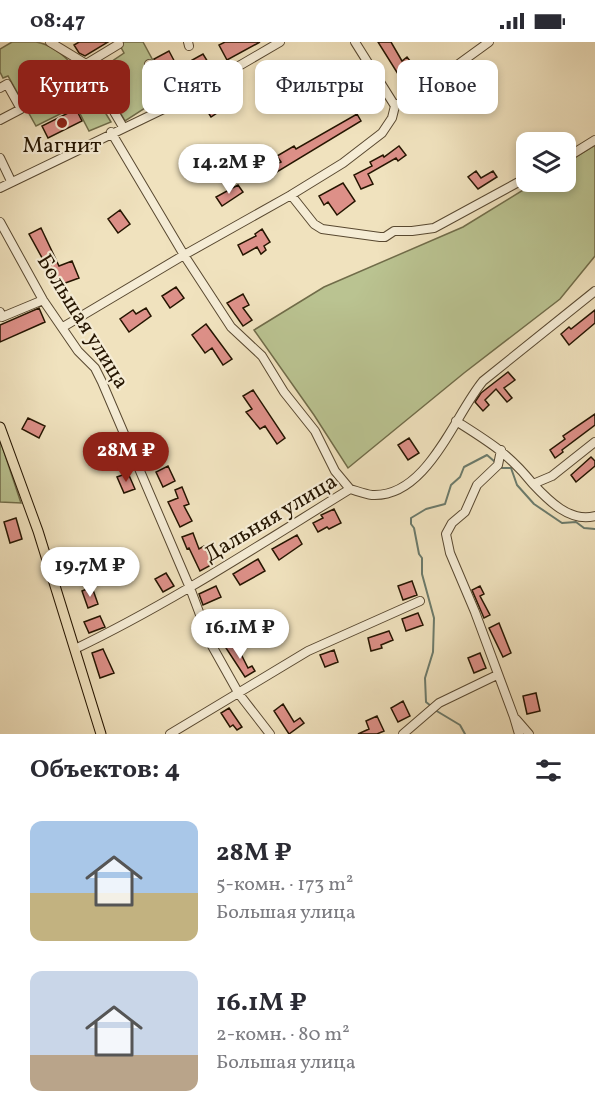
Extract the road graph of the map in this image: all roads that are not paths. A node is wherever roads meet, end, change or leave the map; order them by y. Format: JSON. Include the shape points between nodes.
{"nodes":[{"id":1,"x":50,"y":42,"type":"edge"},
{"id":2,"x":280,"y":42,"type":"edge"},
{"id":3,"x":355,"y":42,"type":"edge"},
{"id":4,"x":489,"y":42,"type":"edge"},
{"id":5,"x":119,"y":44,"type":"dead end"},
{"id":6,"x":79,"y":60,"type":"edge"},
{"id":7,"x":93,"y":60,"type":"edge"},
{"id":8,"x":243,"y":64,"type":"edge"},
{"id":9,"x":0,"y":88,"type":"edge"},
{"id":10,"x":395,"y":106,"type":"junction"},
{"id":11,"x":115,"y":114,"type":"edge"},
{"id":12,"x":152,"y":114,"type":"edge"},
{"id":13,"x":0,"y":120,"type":"edge"},
{"id":14,"x":123,"y":127,"type":"junction"},
{"id":15,"x":111,"y":132,"type":"junction"},
{"id":16,"x":595,"y":140,"type":"edge"},
{"id":17,"x":576,"y":152,"type":"edge"},
{"id":18,"x":0,"y":158,"type":"edge"},
{"id":19,"x":11,"y":181,"type":"junction"},
{"id":20,"x":516,"y":183,"type":"edge"},
{"id":21,"x":0,"y":188,"type":"edge"},
{"id":22,"x":291,"y":195,"type":"junction"},
{"id":23,"x":0,"y":222,"type":"edge"},
{"id":24,"x":184,"y":255,"type":"junction"},
{"id":25,"x":595,"y":291,"type":"edge"},
{"id":26,"x":43,"y":300,"type":"junction"},
{"id":27,"x":0,"y":312,"type":"edge"},
{"id":28,"x":63,"y":327,"type":"junction"},
{"id":29,"x":456,"y":422,"type":"junction"},
{"id":30,"x":0,"y":427,"type":"edge"},
{"id":31,"x":595,"y":442,"type":"edge"},
{"id":32,"x":501,"y":450,"type":"junction"},
{"id":33,"x":533,"y":484,"type":"junction"},
{"id":34,"x":350,"y":489,"type":"junction"},
{"id":35,"x":595,"y":516,"type":"edge"},
{"id":36,"x":190,"y":588,"type":"junction"},
{"id":37,"x":420,"y":602,"type":"dead end"},
{"id":38,"x":75,"y":650,"type":"junction"},
{"id":39,"x":497,"y":675,"type":"junction"},
{"id":40,"x":239,"y":694,"type":"junction"},
{"id":41,"x":514,"y":717,"type":"junction"},
{"id":42,"x":101,"y":734,"type":"edge"},
{"id":43,"x":170,"y":734,"type":"edge"},
{"id":44,"x":270,"y":734,"type":"edge"},
{"id":45,"x":403,"y":734,"type":"edge"},
{"id":46,"x":519,"y":734,"type":"edge"},
{"id":47,"x":529,"y":734,"type":"edge"}],
"edges":[{"from":1,"to":6,"type":"street"},
{"from":2,"to":8,"type":"street"},
{"from":3,"to":10,"type":"street"},
{"from":4,"to":10,"type":"street"},
{"from":5,"to":7,"type":"street"},
{"from":9,"to":13,"type":"street","via":[[7,84],[21,109]]},
{"from":10,"to":22,"type":"street","via":[[382,133]]},
{"from":11,"to":14,"type":"street"},
{"from":12,"to":14,"type":"street"},
{"from":14,"to":15,"type":"street"},
{"from":15,"to":19,"type":"street"},
{"from":15,"to":24,"type":"street"},
{"from":16,"to":17,"type":"street"},
{"from":18,"to":19,"type":"street"},
{"from":19,"to":21,"type":"street"},
{"from":20,"to":22,"type":"street","via":[[434,228],[394,231],[386,237],[322,229]]},
{"from":22,"to":24,"type":"street"},
{"from":23,"to":26,"type":"street","name":"Большая улица"},
{"from":24,"to":28,"type":"street"},
{"from":24,"to":34,"type":"street","via":[[231,327],[262,356]]},
{"from":25,"to":29,"type":"street","name":"Дальняя улица","via":[[483,381]]},
{"from":26,"to":27,"type":"street","via":[[2,317]]},
{"from":26,"to":28,"type":"street","name":"Большая улица"},
{"from":28,"to":36,"type":"street","name":"Большая улица","via":[[102,382]]},
{"from":29,"to":32,"type":"street"},
{"from":29,"to":34,"type":"street","name":"Дальняя улица","via":[[430,463],[405,486],[371,495]]},
{"from":30,"to":38,"type":"main road"},
{"from":31,"to":33,"type":"street","via":[[552,476]]},
{"from":32,"to":33,"type":"street"},
{"from":32,"to":39,"type":"street","via":[[498,465],[477,485],[465,512],[446,534]]},
{"from":33,"to":35,"type":"street","via":[[551,504],[573,514]]},
{"from":34,"to":36,"type":"street","name":"Дальняя улица"},
{"from":36,"to":38,"type":"street","name":"Дальняя улица"},
{"from":36,"to":40,"type":"street","name":"Большая улица","via":[[211,644]]},
{"from":37,"to":40,"type":"street","via":[[308,651]]},
{"from":38,"to":42,"type":"main road"},
{"from":39,"to":41,"type":"street"},
{"from":39,"to":45,"type":"street","via":[[439,703]]},
{"from":40,"to":43,"type":"street"},
{"from":40,"to":44,"type":"street","name":"Большая улица"},
{"from":41,"to":46,"type":"street"},
{"from":41,"to":47,"type":"street"}]}
